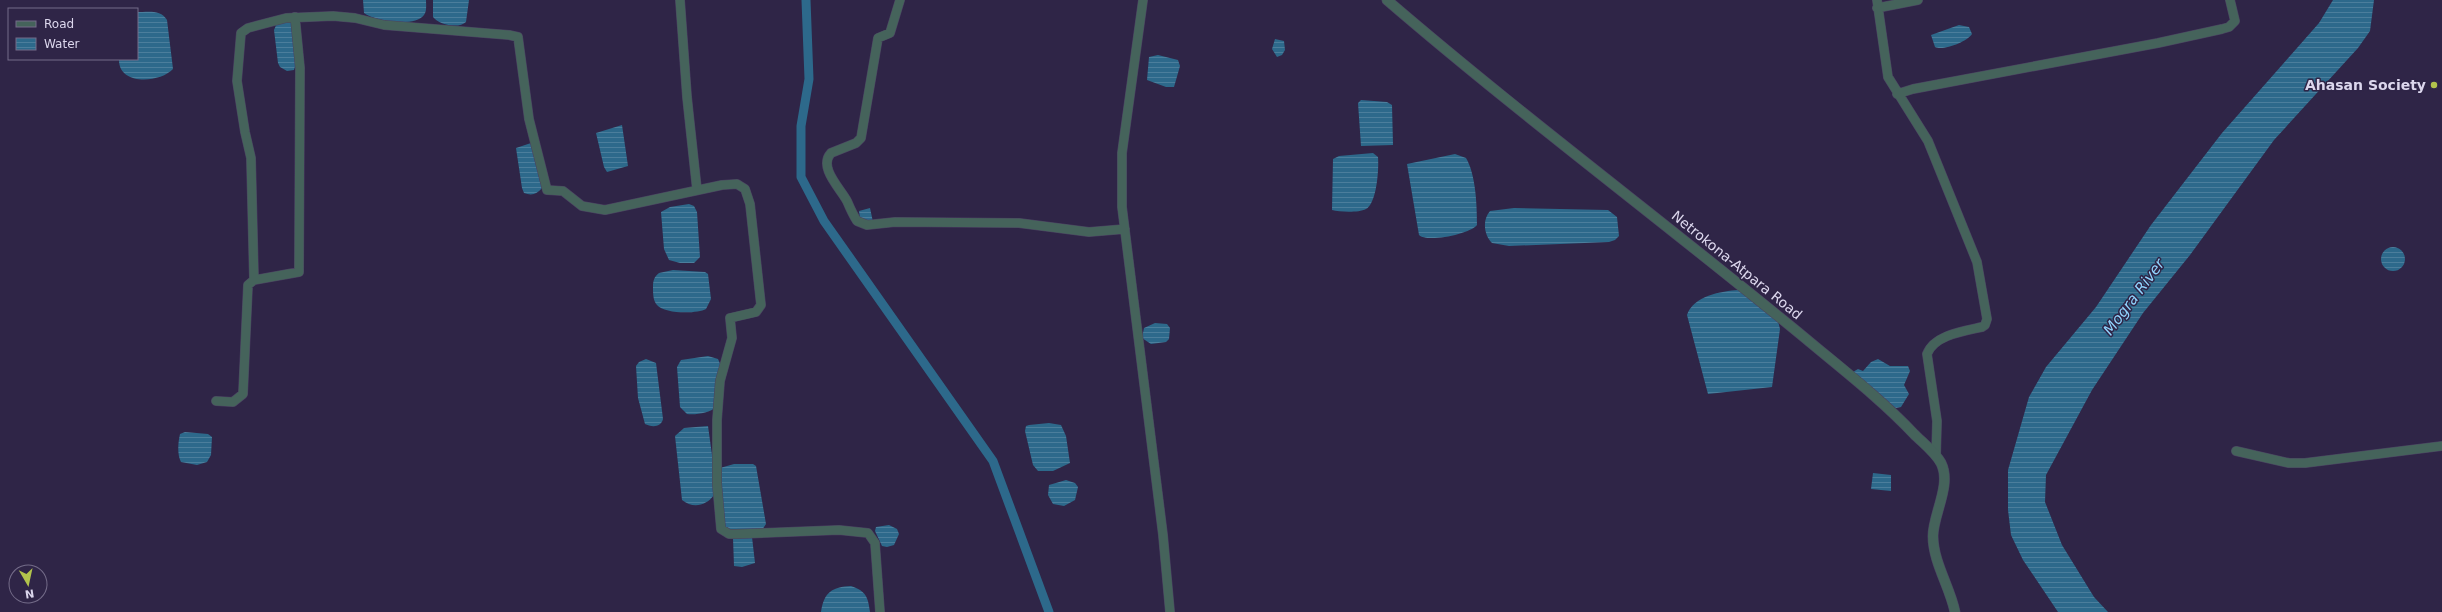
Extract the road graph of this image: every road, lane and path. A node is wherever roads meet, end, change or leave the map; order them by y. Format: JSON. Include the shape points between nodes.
{"nodes":[{"id":1,"x":680,"y":0,"type":"edge"},
{"id":2,"x":900,"y":0,"type":"edge"},
{"id":3,"x":1142,"y":0,"type":"edge"},
{"id":4,"x":1387,"y":0,"type":"edge"},
{"id":5,"x":1918,"y":0,"type":"edge"},
{"id":6,"x":2230,"y":0,"type":"edge"},
{"id":7,"x":1877,"y":4,"type":"edge"},
{"id":8,"x":295,"y":17,"type":"junction"},
{"id":9,"x":1897,"y":94,"type":"junction"},
{"id":10,"x":697,"y":190,"type":"junction"},
{"id":11,"x":1125,"y":230,"type":"junction"},
{"id":12,"x":254,"y":280,"type":"junction"},
{"id":13,"x":216,"y":401,"type":"dead end"},
{"id":14,"x":2442,"y":446,"type":"edge"},
{"id":15,"x":2236,"y":451,"type":"dead end"},
{"id":16,"x":1936,"y":456,"type":"junction"},
{"id":17,"x":880,"y":612,"type":"edge"},
{"id":18,"x":1170,"y":612,"type":"edge"},
{"id":19,"x":1955,"y":612,"type":"edge"}],
"edges":[{"from":1,"to":10,"type":"street"},
{"from":2,"to":11,"type":"street","via":[[890,33],[878,38],[861,138],[856,143],[831,152],[827,160],[836,187],[857,221],[867,225],[895,222],[1019,223],[1089,232]]},
{"from":3,"to":11,"type":"street","via":[[1122,153],[1122,206]]},
{"from":4,"to":16,"type":"street","name":"Netrokona-Atpara Road","via":[[1844,371],[1903,422]]},
{"from":5,"to":7,"type":"street"},
{"from":6,"to":9,"type":"street","via":[[2235,21],[2222,29],[2158,44],[1912,89]]},
{"from":7,"to":9,"type":"street","via":[[1888,76]]},
{"from":8,"to":10,"type":"street","via":[[348,17],[384,25],[518,37],[529,119],[547,190],[563,191],[582,206],[605,210]]},
{"from":8,"to":12,"type":"street","via":[[300,68],[300,269],[295,274]]},
{"from":8,"to":12,"type":"street","via":[[248,28],[240,33],[237,81],[251,158]]},
{"from":9,"to":16,"type":"street","via":[[1928,141],[1977,262],[1987,319],[1982,327],[1943,338],[1931,345],[1927,354],[1937,421]]},
{"from":10,"to":17,"type":"street","via":[[737,184],[745,190],[750,204],[761,305],[756,312],[730,318],[732,338],[720,381],[717,420],[717,484],[721,529],[729,534],[839,530],[868,533],[875,543]]},
{"from":11,"to":18,"type":"street"},
{"from":12,"to":13,"type":"street","via":[[248,285],[243,394],[233,402]]},
{"from":14,"to":15,"type":"street","via":[[2305,463],[2289,463]]},
{"from":16,"to":19,"type":"street","name":"Netrokona-Atpara Road","via":[[1942,465],[1944,482],[1933,523],[1933,539],[1937,560],[1952,595]]}]}
